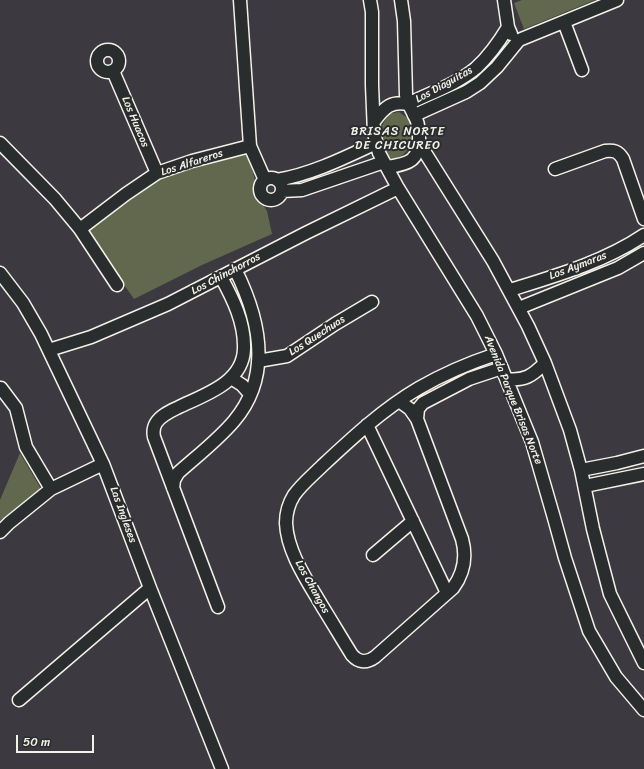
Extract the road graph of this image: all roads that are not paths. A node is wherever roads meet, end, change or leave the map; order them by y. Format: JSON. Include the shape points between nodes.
{"nodes":[{"id":1,"x":240,"y":0,"type":"edge"},
{"id":2,"x":370,"y":0,"type":"edge"},
{"id":3,"x":401,"y":0,"type":"edge"},
{"id":4,"x":504,"y":0,"type":"edge"},
{"id":5,"x":617,"y":0,"type":"edge"},
{"id":6,"x":564,"y":22,"type":"junction"},
{"id":7,"x":508,"y":27,"type":"junction"},
{"id":8,"x":519,"y":40,"type":"junction"},
{"id":9,"x":582,"y":70,"type":"dead end"},
{"id":10,"x":113,"y":71,"type":"dead end"},
{"id":11,"x":408,"y":104,"type":"junction"},
{"id":12,"x":415,"y":115,"type":"junction"},
{"id":13,"x":374,"y":120,"type":"junction"},
{"id":14,"x":0,"y":143,"type":"edge"},
{"id":15,"x":376,"y":143,"type":"junction"},
{"id":16,"x":419,"y":143,"type":"junction"},
{"id":17,"x":250,"y":146,"type":"junction"},
{"id":18,"x":385,"y":165,"type":"junction"},
{"id":19,"x":555,"y":170,"type":"dead end"},
{"id":20,"x":158,"y":173,"type":"junction"},
{"id":21,"x":275,"y":184,"type":"junction"},
{"id":22,"x":398,"y":188,"type":"junction"},
{"id":23,"x":643,"y":214,"type":"edge"},
{"id":24,"x":80,"y":229,"type":"junction"},
{"id":25,"x":644,"y":235,"type":"edge"},
{"id":26,"x":644,"y":253,"type":"edge"},
{"id":27,"x":234,"y":270,"type":"junction"},
{"id":28,"x":0,"y":273,"type":"edge"},
{"id":29,"x":221,"y":277,"type":"junction"},
{"id":30,"x":117,"y":285,"type":"dead end"},
{"id":31,"x":510,"y":290,"type":"junction"},
{"id":32,"x":372,"y":302,"type":"dead end"},
{"id":33,"x":519,"y":308,"type":"junction"},
{"id":34,"x":49,"y":350,"type":"junction"},
{"id":35,"x":496,"y":354,"type":"junction"},
{"id":36,"x":258,"y":361,"type":"junction"},
{"id":37,"x":545,"y":363,"type":"junction"},
{"id":38,"x":504,"y":374,"type":"junction"},
{"id":39,"x":231,"y":378,"type":"junction"},
{"id":40,"x":0,"y":388,"type":"edge"},
{"id":41,"x":250,"y":394,"type":"junction"},
{"id":42,"x":400,"y":401,"type":"junction"},
{"id":43,"x":417,"y":419,"type":"junction"},
{"id":44,"x":367,"y":425,"type":"junction"},
{"id":45,"x":644,"y":456,"type":"edge"},
{"id":46,"x":163,"y":461,"type":"junction"},
{"id":47,"x":103,"y":464,"type":"junction"},
{"id":48,"x":186,"y":466,"type":"junction"},
{"id":49,"x":581,"y":470,"type":"junction"},
{"id":50,"x":644,"y":474,"type":"edge"},
{"id":51,"x":584,"y":486,"type":"junction"},
{"id":52,"x":173,"y":488,"type":"junction"},
{"id":53,"x":51,"y":490,"type":"junction"},
{"id":54,"x":412,"y":521,"type":"junction"},
{"id":55,"x":0,"y":532,"type":"edge"},
{"id":56,"x":373,"y":555,"type":"dead end"},
{"id":57,"x":150,"y":588,"type":"junction"},
{"id":58,"x":447,"y":594,"type":"junction"},
{"id":59,"x":218,"y":607,"type":"dead end"},
{"id":60,"x":644,"y":663,"type":"edge"},
{"id":61,"x":19,"y":700,"type":"dead end"},
{"id":62,"x":644,"y":710,"type":"edge"},
{"id":63,"x":222,"y":769,"type":"edge"}],
"edges":[{"from":1,"to":17,"type":"street"},
{"from":2,"to":13,"type":"street","name":"Avenida Parque Brisas Norte"},
{"from":3,"to":11,"type":"street"},
{"from":4,"to":7,"type":"street"},
{"from":5,"to":6,"type":"street","name":"Los Diaguitas"},
{"from":6,"to":8,"type":"street","name":"Los Diaguitas"},
{"from":6,"to":9,"type":"street"},
{"from":7,"to":8,"type":"street","via":[[512,36]]},
{"from":7,"to":11,"type":"street","name":"Los Diaguitas","via":[[487,57],[475,69]]},
{"from":8,"to":12,"type":"street","name":"Los Diaguitas","via":[[480,83]]},
{"from":10,"to":20,"type":"street","name":"Los Huacos"},
{"from":11,"to":12,"type":"street"},
{"from":11,"to":13,"type":"street","via":[[391,104]]},
{"from":12,"to":16,"type":"street"},
{"from":13,"to":15,"type":"street","name":"Avenida Parque Brisas Norte"},
{"from":14,"to":24,"type":"street","via":[[55,199]]},
{"from":15,"to":18,"type":"street","name":"Avenida Parque Brisas Norte"},
{"from":15,"to":21,"type":"street","via":[[350,156]]},
{"from":16,"to":18,"type":"street","via":[[419,151],[408,162]]},
{"from":16,"to":31,"type":"street"},
{"from":17,"to":20,"type":"street","name":"Los Alfareros"},
{"from":17,"to":21,"type":"street"},
{"from":18,"to":21,"type":"street","via":[[302,190]]},
{"from":18,"to":22,"type":"street","name":"Avenida Parque Brisas Norte"},
{"from":19,"to":23,"type":"street","via":[[613,150],[623,159]]},
{"from":20,"to":24,"type":"street","name":"Los Alfareros"},
{"from":22,"to":27,"type":"street","name":"Los Chinchorros"},
{"from":22,"to":35,"type":"street","name":"Avenida Parque Brisas Norte","via":[[477,316]]},
{"from":24,"to":30,"type":"street"},
{"from":25,"to":31,"type":"street","name":"Los Aymaras","via":[[592,262]]},
{"from":26,"to":33,"type":"street","name":"Los Aymaras","via":[[618,268]]},
{"from":27,"to":29,"type":"street","name":"Los Chinchorros"},
{"from":27,"to":36,"type":"street","via":[[256,323]]},
{"from":28,"to":34,"type":"street","name":"Las Ingleses","via":[[23,303]]},
{"from":29,"to":34,"type":"street","name":"Los Chinchorros","via":[[140,317],[91,337]]},
{"from":29,"to":39,"type":"street","via":[[235,304],[243,332],[244,351],[240,366]]},
{"from":31,"to":33,"type":"street"},
{"from":32,"to":36,"type":"street","name":"Los Quechuas","via":[[287,356]]},
{"from":33,"to":37,"type":"street"},
{"from":34,"to":47,"type":"street","name":"Las Ingleses"},
{"from":35,"to":38,"type":"street","name":"Avenida Parque Brisas Norte"},
{"from":35,"to":42,"type":"street","name":"Los Changos","via":[[449,372]]},
{"from":36,"to":41,"type":"street"},
{"from":37,"to":38,"type":"street","via":[[523,379],[516,380]]},
{"from":37,"to":49,"type":"street","via":[[570,430]]},
{"from":38,"to":43,"type":"street","via":[[470,379],[423,403],[418,409]]},
{"from":38,"to":62,"type":"street","name":"Avenida Parque Brisas Norte","via":[[532,442],[589,631],[616,677]]},
{"from":39,"to":41,"type":"street"},
{"from":39,"to":46,"type":"street","via":[[203,396],[171,411],[157,422],[153,431],[154,438]]},
{"from":40,"to":53,"type":"street","via":[[16,408],[26,447]]},
{"from":41,"to":48,"type":"street","via":[[246,404],[230,425]]},
{"from":42,"to":43,"type":"street","name":"Los Changos"},
{"from":42,"to":44,"type":"street","name":"Los Changos"},
{"from":43,"to":58,"type":"street","name":"Los Changos","via":[[464,546],[465,560],[461,574]]},
{"from":44,"to":54,"type":"street"},
{"from":44,"to":58,"type":"street","name":"Los Changos","via":[[300,487],[291,501],[286,524],[300,567],[352,655],[363,662],[372,660]]},
{"from":45,"to":49,"type":"street"},
{"from":46,"to":48,"type":"street","via":[[175,468]]},
{"from":46,"to":52,"type":"street"},
{"from":47,"to":53,"type":"street"},
{"from":47,"to":57,"type":"street","name":"Las Ingleses"},
{"from":48,"to":52,"type":"street","via":[[176,477]]},
{"from":49,"to":51,"type":"street"},
{"from":50,"to":51,"type":"street"},
{"from":51,"to":60,"type":"street","via":[[610,594]]},
{"from":52,"to":59,"type":"street"},
{"from":53,"to":55,"type":"street"},
{"from":54,"to":56,"type":"street"},
{"from":54,"to":58,"type":"street"},
{"from":57,"to":61,"type":"street"},
{"from":57,"to":63,"type":"street","name":"Las Ingleses"}]}
